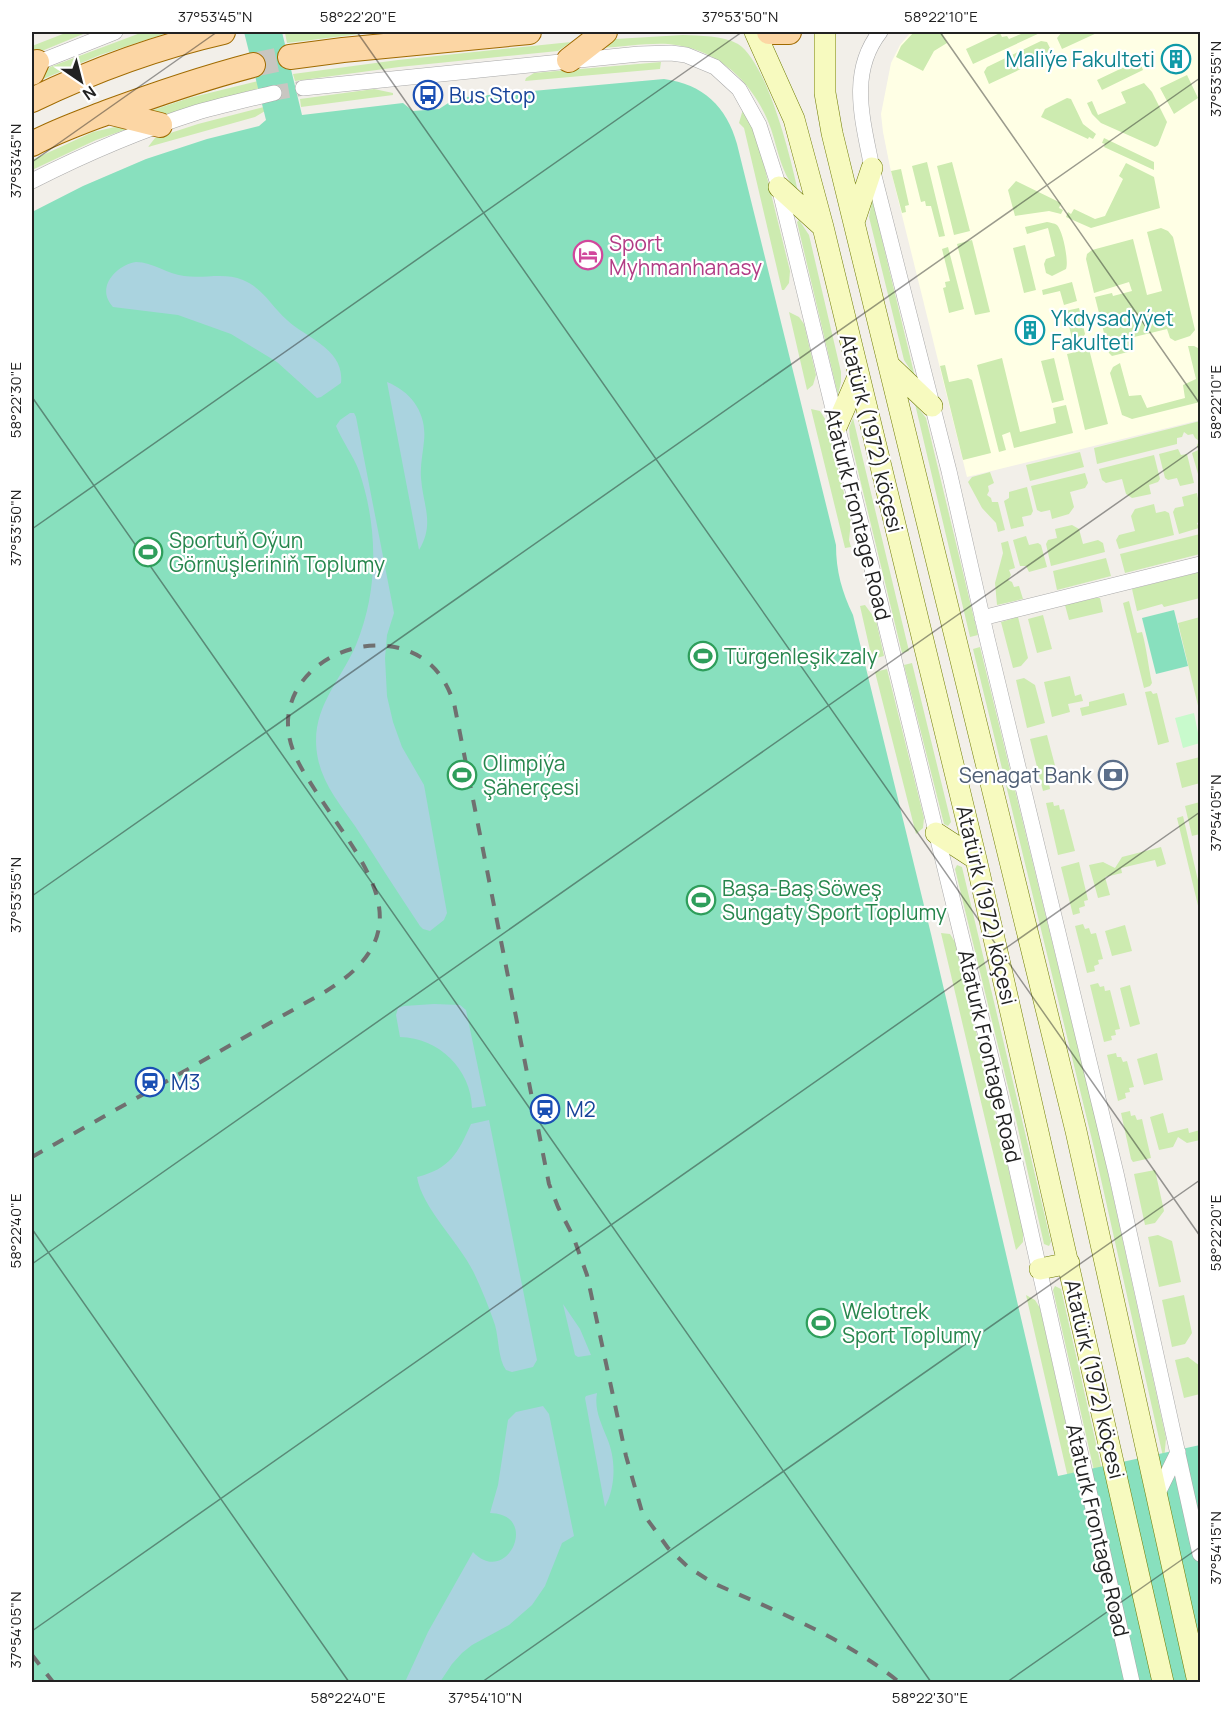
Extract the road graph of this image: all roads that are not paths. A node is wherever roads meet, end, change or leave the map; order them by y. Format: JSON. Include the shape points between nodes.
{"nodes":[{"id":1,"x":115,"y":32,"type":"edge"},
{"id":2,"x":223,"y":32,"type":"edge"},
{"id":3,"x":529,"y":32,"type":"edge"},
{"id":4,"x":605,"y":32,"type":"edge"},
{"id":5,"x":755,"y":32,"type":"edge"},
{"id":6,"x":769,"y":32,"type":"edge"},
{"id":7,"x":789,"y":32,"type":"edge"},
{"id":8,"x":825,"y":32,"type":"edge"},
{"id":9,"x":880,"y":32,"type":"edge"},
{"id":10,"x":290,"y":57,"type":"tunnel mouth"},
{"id":11,"x":569,"y":60,"type":"junction"},
{"id":12,"x":253,"y":65,"type":"tunnel mouth"},
{"id":13,"x":34,"y":67,"type":"edge"},
{"id":14,"x":303,"y":88,"type":"tunnel mouth"},
{"id":15,"x":274,"y":93,"type":"tunnel mouth"},
{"id":16,"x":32,"y":100,"type":"edge"},
{"id":17,"x":108,"y":112,"type":"junction"},
{"id":18,"x":160,"y":125,"type":"junction"},
{"id":19,"x":32,"y":144,"type":"edge"},
{"id":20,"x":872,"y":168,"type":"junction"},
{"id":21,"x":32,"y":181,"type":"edge"},
{"id":22,"x":779,"y":187,"type":"junction"},
{"id":23,"x":855,"y":219,"type":"junction"},
{"id":24,"x":823,"y":227,"type":"junction"},
{"id":25,"x":890,"y":366,"type":"junction"},
{"id":26,"x":858,"y":377,"type":"junction"},
{"id":27,"x":932,"y":406,"type":"junction"},
{"id":28,"x":837,"y":425,"type":"junction"},
{"id":29,"x":1200,"y":564,"type":"edge"},
{"id":30,"x":982,"y":618,"type":"junction"},
{"id":31,"x":936,"y":833,"type":"junction"},
{"id":32,"x":976,"y":859,"type":"junction"},
{"id":33,"x":1069,"y":1263,"type":"junction"},
{"id":34,"x":1040,"y":1269,"type":"junction"},
{"id":35,"x":1178,"y":1452,"type":"junction"},
{"id":36,"x":1157,"y":1495,"type":"junction"},
{"id":37,"x":1200,"y":1554,"type":"edge"},
{"id":38,"x":1182,"y":1619,"type":"junction"},
{"id":39,"x":1200,"y":1635,"type":"edge"},
{"id":40,"x":1132,"y":1683,"type":"edge"},
{"id":41,"x":1164,"y":1683,"type":"edge"},
{"id":42,"x":1198,"y":1683,"type":"edge"}],
"edges":[{"from":1,"to":13,"type":"street"},
{"from":2,"to":16,"type":"main road","via":[[138,57]]},
{"from":3,"to":10,"type":"main road"},
{"from":4,"to":11,"type":"main road"},
{"from":5,"to":24,"type":"main road","name":"Atatürk (1972) köçesi","via":[[794,118]]},
{"from":6,"to":7,"type":"main road"},
{"from":8,"to":23,"type":"main road","name":"Atatürk (1972) köçesi","via":[[825,93]]},
{"from":9,"to":20,"type":"street","via":[[864,60],[860,80]]},
{"from":11,"to":14,"type":"street"},
{"from":11,"to":22,"type":"street","via":[[671,53],[699,59],[715,68],[740,89],[754,113]]},
{"from":12,"to":17,"type":"main road","via":[[184,84]]},
{"from":15,"to":18,"type":"street"},
{"from":17,"to":18,"type":"main road"},
{"from":17,"to":19,"type":"main road"},
{"from":18,"to":21,"type":"street"},
{"from":20,"to":23,"type":"main road"},
{"from":20,"to":27,"type":"street"},
{"from":22,"to":24,"type":"main road"},
{"from":22,"to":28,"type":"street","name":"Ataturk Frontage Road"},
{"from":23,"to":25,"type":"main road","name":"Atatürk (1972) köçesi"},
{"from":24,"to":26,"type":"main road","name":"Atatürk (1972) köçesi"},
{"from":25,"to":27,"type":"main road"},
{"from":25,"to":36,"type":"main road","name":"Atatürk (1972) köçesi","via":[[1076,1131]]},
{"from":26,"to":28,"type":"main road"},
{"from":26,"to":32,"type":"main road","name":"Atatürk (1972) köçesi"},
{"from":27,"to":30,"type":"street"},
{"from":28,"to":31,"type":"street","name":"Ataturk Frontage Road"},
{"from":29,"to":30,"type":"street"},
{"from":30,"to":35,"type":"street","via":[[1116,1173]]},
{"from":31,"to":32,"type":"main road"},
{"from":31,"to":34,"type":"street","name":"Ataturk Frontage Road"},
{"from":32,"to":33,"type":"main road","name":"Atatürk (1972) köçesi"},
{"from":33,"to":34,"type":"main road"},
{"from":33,"to":41,"type":"main road","name":"Atatürk (1972) köçesi"},
{"from":34,"to":40,"type":"street","name":"Ataturk Frontage Road"},
{"from":35,"to":36,"type":"street"},
{"from":35,"to":37,"type":"street"},
{"from":36,"to":38,"type":"main road","name":"Atatürk (1972) köçesi"},
{"from":38,"to":39,"type":"street"},
{"from":38,"to":42,"type":"main road","name":"Atatürk (1972) köçesi"}]}
